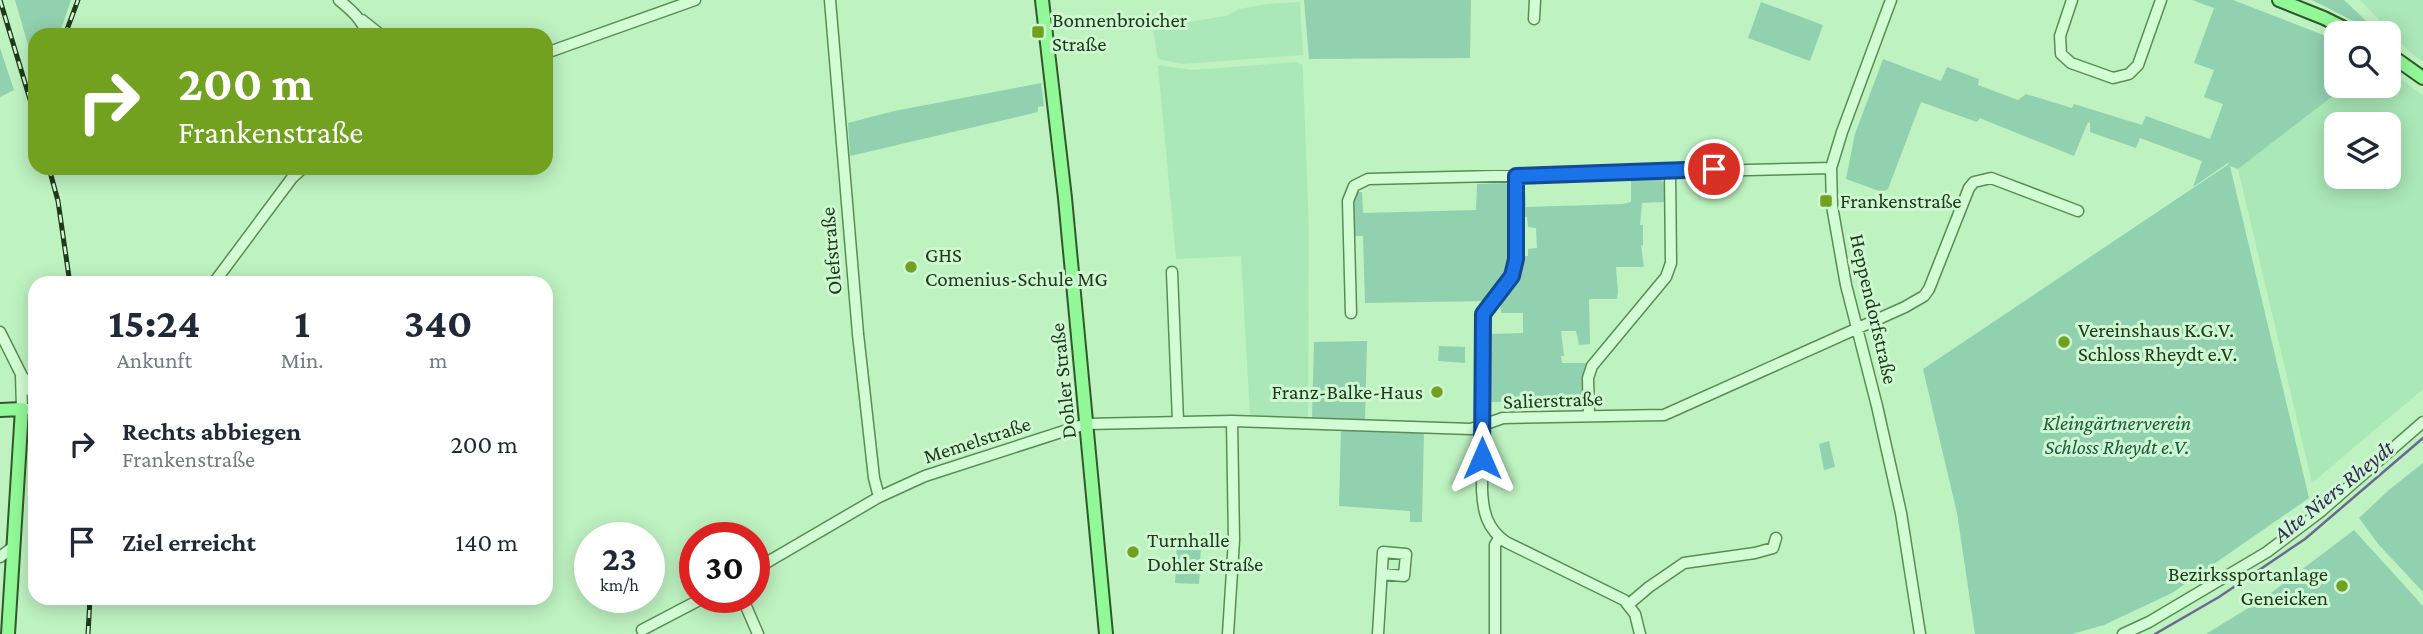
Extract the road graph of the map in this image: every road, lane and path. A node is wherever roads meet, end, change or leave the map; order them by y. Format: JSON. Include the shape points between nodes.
{"nodes":[{"id":1,"x":339,"y":0,"type":"edge"},
{"id":2,"x":695,"y":0,"type":"edge"},
{"id":3,"x":830,"y":0,"type":"edge"},
{"id":4,"x":1042,"y":0,"type":"edge"},
{"id":5,"x":1535,"y":0,"type":"edge"},
{"id":6,"x":1891,"y":0,"type":"edge"},
{"id":7,"x":2072,"y":0,"type":"edge"},
{"id":8,"x":2161,"y":0,"type":"edge"},
{"id":9,"x":2278,"y":0,"type":"edge"},
{"id":10,"x":357,"y":16,"type":"junction"},
{"id":11,"x":1534,"y":19,"type":"dead end"},
{"id":12,"x":2330,"y":21,"type":"edge"},
{"id":13,"x":363,"y":28,"type":"edge"},
{"id":14,"x":372,"y":28,"type":"edge"},
{"id":15,"x":553,"y":51,"type":"edge"},
{"id":16,"x":2401,"y":62,"type":"edge"},
{"id":17,"x":2423,"y":78,"type":"edge"},
{"id":18,"x":1831,"y":168,"type":"junction"},
{"id":19,"x":1670,"y":170,"type":"junction"},
{"id":20,"x":295,"y":175,"type":"edge"},
{"id":21,"x":1516,"y":176,"type":"junction"},
{"id":22,"x":2078,"y":211,"type":"dead end"},
{"id":23,"x":1172,"y":272,"type":"dead end"},
{"id":24,"x":219,"y":276,"type":"edge"},
{"id":25,"x":1351,"y":313,"type":"dead end"},
{"id":26,"x":1858,"y":328,"type":"junction"},
{"id":27,"x":0,"y":332,"type":"edge"},
{"id":28,"x":21,"y":374,"type":"junction"},
{"id":29,"x":28,"y":386,"type":"edge"},
{"id":30,"x":28,"y":409,"type":"edge"},
{"id":31,"x":0,"y":410,"type":"edge"},
{"id":32,"x":1589,"y":416,"type":"junction"},
{"id":33,"x":1232,"y":421,"type":"junction"},
{"id":34,"x":1178,"y":422,"type":"junction"},
{"id":35,"x":2423,"y":422,"type":"edge"},
{"id":36,"x":1086,"y":424,"type":"junction"},
{"id":37,"x":1482,"y":426,"type":"junction"},
{"id":38,"x":878,"y":498,"type":"junction"},
{"id":39,"x":1499,"y":537,"type":"junction"},
{"id":40,"x":1776,"y":537,"type":"dead end"},
{"id":41,"x":13,"y":547,"type":"junction"},
{"id":42,"x":0,"y":556,"type":"edge"},
{"id":43,"x":770,"y":561,"type":"edge"},
{"id":44,"x":1382,"y":575,"type":"dead end"},
{"id":45,"x":1629,"y":604,"type":"junction"},
{"id":46,"x":679,"y":611,"type":"edge"},
{"id":47,"x":749,"y":613,"type":"edge"},
{"id":48,"x":642,"y":630,"type":"dead end"},
{"id":49,"x":8,"y":634,"type":"edge"},
{"id":50,"x":758,"y":634,"type":"edge"},
{"id":51,"x":1106,"y":634,"type":"edge"},
{"id":52,"x":1228,"y":634,"type":"edge"},
{"id":53,"x":1378,"y":634,"type":"edge"},
{"id":54,"x":1495,"y":634,"type":"edge"},
{"id":55,"x":1640,"y":634,"type":"edge"},
{"id":56,"x":1920,"y":634,"type":"edge"},
{"id":57,"x":2123,"y":634,"type":"edge"}],
"edges":[{"from":1,"to":10,"type":"street"},
{"from":2,"to":15,"type":"street"},
{"from":3,"to":38,"type":"street","name":"Olefstraße","via":[[858,334]]},
{"from":4,"to":36,"type":"main road","name":"Dohler Straße"},
{"from":5,"to":11,"type":"street"},
{"from":6,"to":18,"type":"street","name":"Heppendorfstraße"},
{"from":7,"to":8,"type":"street","via":[[2060,36],[2061,54],[2113,78],[2129,74],[2138,65]]},
{"from":9,"to":12,"type":"main road"},
{"from":10,"to":13,"type":"street"},
{"from":10,"to":14,"type":"street"},
{"from":16,"to":17,"type":"main road"},
{"from":18,"to":19,"type":"street"},
{"from":18,"to":26,"type":"street","name":"Heppendorfstraße","via":[[1836,235]]},
{"from":19,"to":21,"type":"street"},
{"from":19,"to":32,"type":"street","via":[[1671,262],[1666,277],[1592,366]]},
{"from":20,"to":24,"type":"street"},
{"from":21,"to":25,"type":"street","via":[[1368,179],[1354,186],[1348,201]]},
{"from":21,"to":37,"type":"street","via":[[1512,276],[1483,314]]},
{"from":22,"to":26,"type":"street","name":"Salierstraße","via":[[1991,178],[1974,182],[1924,296]]},
{"from":23,"to":34,"type":"street"},
{"from":26,"to":32,"type":"street","name":"Salierstraße","via":[[1664,415]]},
{"from":26,"to":56,"type":"street","name":"Heppendorfstraße","via":[[1901,513]]},
{"from":27,"to":28,"type":"street"},
{"from":28,"to":29,"type":"street"},
{"from":28,"to":30,"type":"street"},
{"from":30,"to":31,"type":"main road"},
{"from":30,"to":41,"type":"main road"},
{"from":32,"to":37,"type":"street","name":"Salierstraße","via":[[1503,418]]},
{"from":33,"to":34,"type":"street","name":"Memelstraße"},
{"from":33,"to":37,"type":"street","name":"Salierstraße"},
{"from":33,"to":52,"type":"street","via":[[1234,540]]},
{"from":34,"to":36,"type":"street","name":"Memelstraße"},
{"from":35,"to":57,"type":"street","via":[[2267,552]]},
{"from":36,"to":38,"type":"street","name":"Memelstraße","via":[[925,476]]},
{"from":36,"to":51,"type":"main road","name":"Dohler Straße"},
{"from":37,"to":39,"type":"street","via":[[1482,502],[1486,519]]},
{"from":38,"to":43,"type":"street","name":"Memelstraße"},
{"from":39,"to":45,"type":"street"},
{"from":39,"to":54,"type":"street","via":[[1495,545]]},
{"from":40,"to":45,"type":"street","via":[[1773,548],[1684,564]]},
{"from":41,"to":42,"type":"street"},
{"from":41,"to":49,"type":"main road"},
{"from":44,"to":53,"type":"street"},
{"from":45,"to":55,"type":"street"},
{"from":46,"to":48,"type":"street"},
{"from":47,"to":50,"type":"street"}]}
